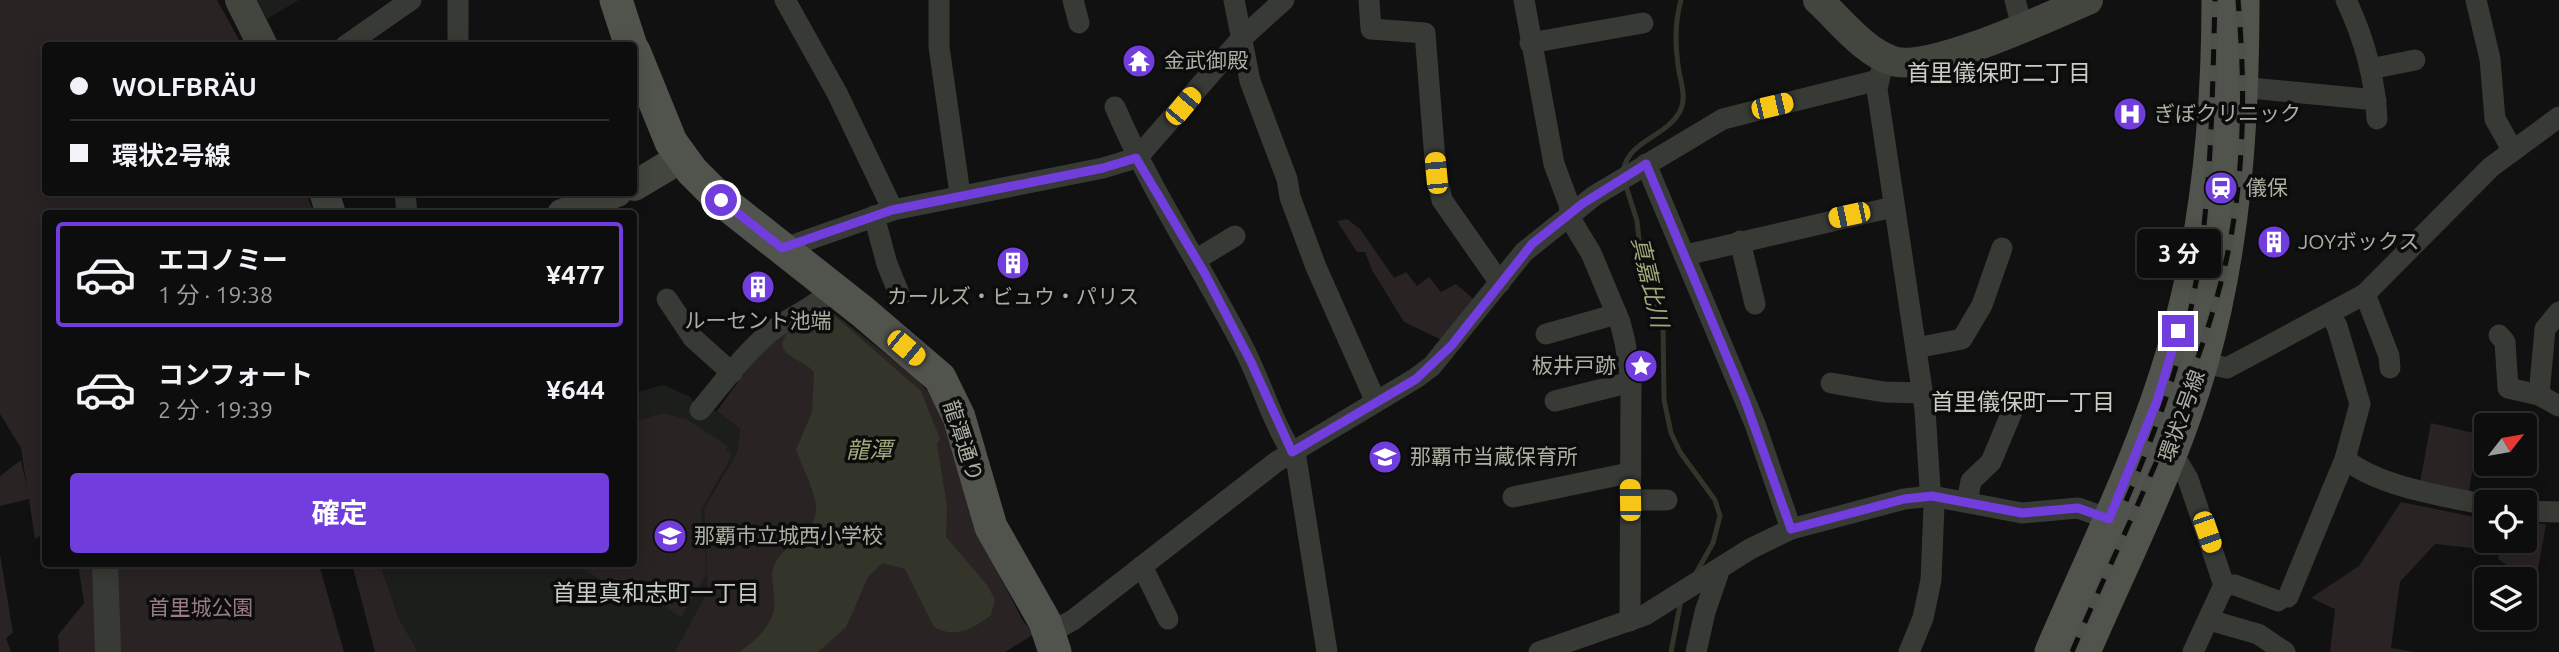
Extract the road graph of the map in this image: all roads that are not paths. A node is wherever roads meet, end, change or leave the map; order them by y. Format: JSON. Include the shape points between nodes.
{"nodes":[{"id":1,"x":240,"y":0,"type":"edge"},
{"id":2,"x":411,"y":0,"type":"edge"},
{"id":3,"x":458,"y":0,"type":"edge"},
{"id":4,"x":616,"y":0,"type":"edge"},
{"id":5,"x":785,"y":0,"type":"edge"},
{"id":6,"x":939,"y":0,"type":"edge"},
{"id":7,"x":1073,"y":0,"type":"edge"},
{"id":8,"x":1234,"y":0,"type":"edge"},
{"id":9,"x":1284,"y":0,"type":"edge"},
{"id":10,"x":1369,"y":0,"type":"edge"},
{"id":11,"x":1524,"y":0,"type":"edge"},
{"id":12,"x":1818,"y":0,"type":"edge"},
{"id":13,"x":2088,"y":0,"type":"edge"},
{"id":14,"x":2218,"y":0,"type":"edge"},
{"id":15,"x":2242,"y":0,"type":"edge"},
{"id":16,"x":2346,"y":0,"type":"edge"},
{"id":17,"x":2480,"y":1,"type":"edge"},
{"id":18,"x":2019,"y":13,"type":"edge"},
{"id":19,"x":1079,"y":23,"type":"dead end"},
{"id":20,"x":1643,"y":23,"type":"dead end"},
{"id":21,"x":1241,"y":39,"type":"junction"},
{"id":22,"x":261,"y":42,"type":"edge"},
{"id":23,"x":351,"y":42,"type":"edge"},
{"id":24,"x":458,"y":42,"type":"edge"},
{"id":25,"x":630,"y":42,"type":"edge"},
{"id":26,"x":1530,"y":43,"type":"junction"},
{"id":27,"x":637,"y":59,"type":"edge"},
{"id":28,"x":2415,"y":60,"type":"dead end"},
{"id":29,"x":2370,"y":69,"type":"junction"},
{"id":30,"x":1882,"y":70,"type":"junction"},
{"id":31,"x":2240,"y":88,"type":"junction"},
{"id":32,"x":1115,"y":107,"type":"dead end"},
{"id":33,"x":2559,"y":117,"type":"edge"},
{"id":34,"x":2513,"y":151,"type":"junction"},
{"id":35,"x":681,"y":158,"type":"junction"},
{"id":36,"x":1136,"y":158,"type":"junction"},
{"id":37,"x":1630,"y":173,"type":"junction"},
{"id":38,"x":637,"y":184,"type":"edge"},
{"id":39,"x":960,"y":194,"type":"junction"},
{"id":40,"x":607,"y":196,"type":"edge"},
{"id":41,"x":1893,"y":206,"type":"junction"},
{"id":42,"x":572,"y":210,"type":"edge"},
{"id":43,"x":883,"y":213,"type":"junction"},
{"id":44,"x":1570,"y":214,"type":"junction"},
{"id":45,"x":1235,"y":236,"type":"dead end"},
{"id":46,"x":1740,"y":241,"type":"junction"},
{"id":47,"x":782,"y":248,"type":"junction"},
{"id":48,"x":2002,"y":248,"type":"dead end"},
{"id":49,"x":1686,"y":255,"type":"junction"},
{"id":50,"x":1197,"y":259,"type":"junction"},
{"id":51,"x":1500,"y":284,"type":"junction"},
{"id":52,"x":834,"y":289,"type":"junction"},
{"id":53,"x":2365,"y":294,"type":"junction"},
{"id":54,"x":900,"y":296,"type":"dead end"},
{"id":55,"x":667,"y":299,"type":"dead end"},
{"id":56,"x":1755,"y":304,"type":"dead end"},
{"id":57,"x":2559,"y":312,"type":"edge"},
{"id":58,"x":1617,"y":314,"type":"junction"},
{"id":59,"x":2330,"y":314,"type":"junction"},
{"id":60,"x":1546,"y":334,"type":"dead end"},
{"id":61,"x":2499,"y":335,"type":"dead end"},
{"id":62,"x":1916,"y":348,"type":"junction"},
{"id":63,"x":2187,"y":359,"type":"junction"},
{"id":64,"x":2390,"y":368,"type":"dead end"},
{"id":65,"x":732,"y":373,"type":"junction"},
{"id":66,"x":1631,"y":382,"type":"junction"},
{"id":67,"x":1831,"y":383,"type":"dead end"},
{"id":68,"x":1922,"y":393,"type":"junction"},
{"id":69,"x":2539,"y":395,"type":"junction"},
{"id":70,"x":1555,"y":401,"type":"dead end"},
{"id":71,"x":1376,"y":402,"type":"junction"},
{"id":72,"x":2559,"y":406,"type":"edge"},
{"id":73,"x":2014,"y":407,"type":"dead end"},
{"id":74,"x":700,"y":410,"type":"dead end"},
{"id":75,"x":1292,"y":452,"type":"junction"},
{"id":76,"x":2345,"y":459,"type":"junction"},
{"id":77,"x":2167,"y":460,"type":"junction"},
{"id":78,"x":1629,"y":473,"type":"junction"},
{"id":79,"x":1932,"y":496,"type":"junction"},
{"id":80,"x":1513,"y":497,"type":"dead end"},
{"id":81,"x":1630,"y":500,"type":"junction"},
{"id":82,"x":1667,"y":500,"type":"dead end"},
{"id":83,"x":1967,"y":502,"type":"junction"},
{"id":84,"x":2474,"y":502,"type":"edge"},
{"id":85,"x":2537,"y":511,"type":"edge"},
{"id":86,"x":2559,"y":512,"type":"edge"},
{"id":87,"x":2109,"y":519,"type":"junction"},
{"id":88,"x":1791,"y":529,"type":"junction"},
{"id":89,"x":1142,"y":566,"type":"junction"},
{"id":90,"x":105,"y":567,"type":"edge"},
{"id":91,"x":1716,"y":570,"type":"junction"},
{"id":92,"x":2224,"y":585,"type":"junction"},
{"id":93,"x":1168,"y":620,"type":"dead end"},
{"id":94,"x":2209,"y":620,"type":"junction"},
{"id":95,"x":1630,"y":621,"type":"junction"},
{"id":96,"x":1052,"y":643,"type":"edge"},
{"id":97,"x":1553,"y":649,"type":"edge"},
{"id":98,"x":108,"y":652,"type":"edge"},
{"id":99,"x":1327,"y":652,"type":"edge"},
{"id":100,"x":1696,"y":652,"type":"edge"},
{"id":101,"x":1909,"y":652,"type":"edge"},
{"id":102,"x":2051,"y":652,"type":"edge"},
{"id":103,"x":2084,"y":652,"type":"edge"},
{"id":104,"x":2193,"y":652,"type":"edge"},
{"id":105,"x":2285,"y":652,"type":"edge"}],
"edges":[{"from":1,"to":22,"type":"main road"},
{"from":2,"to":23,"type":"street"},
{"from":3,"to":24,"type":"street"},
{"from":4,"to":25,"type":"main road"},
{"from":5,"to":43,"type":"street","via":[[836,93]]},
{"from":6,"to":39,"type":"street","via":[[939,47]]},
{"from":7,"to":19,"type":"street"},
{"from":8,"to":21,"type":"street"},
{"from":9,"to":21,"type":"street"},
{"from":10,"to":51,"type":"street","via":[[1371,30],[1425,33],[1442,200]]},
{"from":11,"to":26,"type":"street"},
{"from":12,"to":30,"type":"main road"},
{"from":13,"to":18,"type":"main road"},
{"from":14,"to":63,"type":"main road","name":"環状2号線","via":[[2206,198]]},
{"from":15,"to":31,"type":"main road","name":"環状2号線"},
{"from":16,"to":29,"type":"street"},
{"from":17,"to":34,"type":"street","via":[[2495,119]]},
{"from":18,"to":30,"type":"main road","via":[[1929,60]]},
{"from":20,"to":26,"type":"street"},
{"from":21,"to":36,"type":"street"},
{"from":21,"to":71,"type":"street","via":[[1250,81],[1316,267]]},
{"from":26,"to":44,"type":"street","via":[[1546,129]]},
{"from":27,"to":35,"type":"main road","name":"龍潭通り"},
{"from":28,"to":29,"type":"street"},
{"from":29,"to":31,"type":"street","via":[[2377,109]]},
{"from":30,"to":37,"type":"street","via":[[1738,114]]},
{"from":30,"to":41,"type":"street"},
{"from":31,"to":63,"type":"main road","name":"環状2号線","via":[[2230,238]]},
{"from":32,"to":36,"type":"street"},
{"from":33,"to":34,"type":"street"},
{"from":34,"to":53,"type":"street","via":[[2491,167]]},
{"from":35,"to":38,"type":"main road"},
{"from":35,"to":47,"type":"main road","name":"龍潭通り","via":[[721,200]]},
{"from":36,"to":39,"type":"street"},
{"from":36,"to":50,"type":"street"},
{"from":37,"to":44,"type":"street"},
{"from":37,"to":49,"type":"street"},
{"from":39,"to":43,"type":"street"},
{"from":40,"to":42,"type":"main road"},
{"from":41,"to":46,"type":"street"},
{"from":41,"to":62,"type":"street"},
{"from":43,"to":47,"type":"street"},
{"from":43,"to":54,"type":"street"},
{"from":44,"to":51,"type":"street","via":[[1532,244]]},
{"from":44,"to":58,"type":"street"},
{"from":45,"to":50,"type":"street"},
{"from":46,"to":49,"type":"street"},
{"from":46,"to":56,"type":"street"},
{"from":47,"to":52,"type":"main road","name":"龍潭通り"},
{"from":48,"to":62,"type":"street","via":[[1982,305],[1962,339]]},
{"from":49,"to":88,"type":"street","via":[[1755,424]]},
{"from":50,"to":75,"type":"street"},
{"from":51,"to":71,"type":"street","via":[[1432,366]]},
{"from":52,"to":65,"type":"street","via":[[817,305],[771,332]]},
{"from":52,"to":96,"type":"main road","name":"龍潭通り","via":[[944,384],[959,417],[991,527]]},
{"from":53,"to":59,"type":"street"},
{"from":53,"to":64,"type":"street"},
{"from":55,"to":65,"type":"street","via":[[693,338]]},
{"from":57,"to":69,"type":"street","via":[[2546,330]]},
{"from":58,"to":60,"type":"street"},
{"from":58,"to":66,"type":"street"},
{"from":59,"to":63,"type":"street","via":[[2227,368]]},
{"from":59,"to":76,"type":"street","via":[[2360,404]]},
{"from":61,"to":69,"type":"street","via":[[2505,342],[2508,388]]},
{"from":62,"to":68,"type":"street"},
{"from":63,"to":77,"type":"main road","name":"環状2号線"},
{"from":63,"to":87,"type":"main road","name":"環状2号線","via":[[2136,454]]},
{"from":65,"to":74,"type":"street"},
{"from":66,"to":70,"type":"street"},
{"from":66,"to":78,"type":"street"},
{"from":67,"to":68,"type":"street"},
{"from":68,"to":79,"type":"street"},
{"from":69,"to":72,"type":"street"},
{"from":71,"to":75,"type":"street"},
{"from":73,"to":83,"type":"street","via":[[1991,462],[1970,481]]},
{"from":75,"to":89,"type":"street"},
{"from":75,"to":99,"type":"street","via":[[1298,464]]},
{"from":76,"to":84,"type":"street","via":[[2356,469],[2402,485]]},
{"from":76,"to":92,"type":"street","via":[[2283,599]]},
{"from":77,"to":92,"type":"street","via":[[2179,464],[2188,479]]},
{"from":77,"to":103,"type":"main road","name":"環状2号線"},
{"from":78,"to":80,"type":"street"},
{"from":78,"to":81,"type":"street"},
{"from":79,"to":83,"type":"street"},
{"from":79,"to":88,"type":"street"},
{"from":79,"to":101,"type":"street","via":[[1931,580]]},
{"from":81,"to":82,"type":"street"},
{"from":81,"to":95,"type":"street"},
{"from":83,"to":87,"type":"street","via":[[2022,513],[2078,508]]},
{"from":85,"to":86,"type":"street"},
{"from":87,"to":102,"type":"main road","name":"環状2号線"},
{"from":88,"to":91,"type":"street"},
{"from":89,"to":93,"type":"street"},
{"from":89,"to":96,"type":"street","via":[[1073,620]]},
{"from":90,"to":98,"type":"street"},
{"from":91,"to":95,"type":"street"},
{"from":91,"to":100,"type":"street"},
{"from":92,"to":94,"type":"street"},
{"from":94,"to":104,"type":"street"},
{"from":94,"to":105,"type":"street","via":[[2258,634]]},
{"from":95,"to":97,"type":"street"}]}
